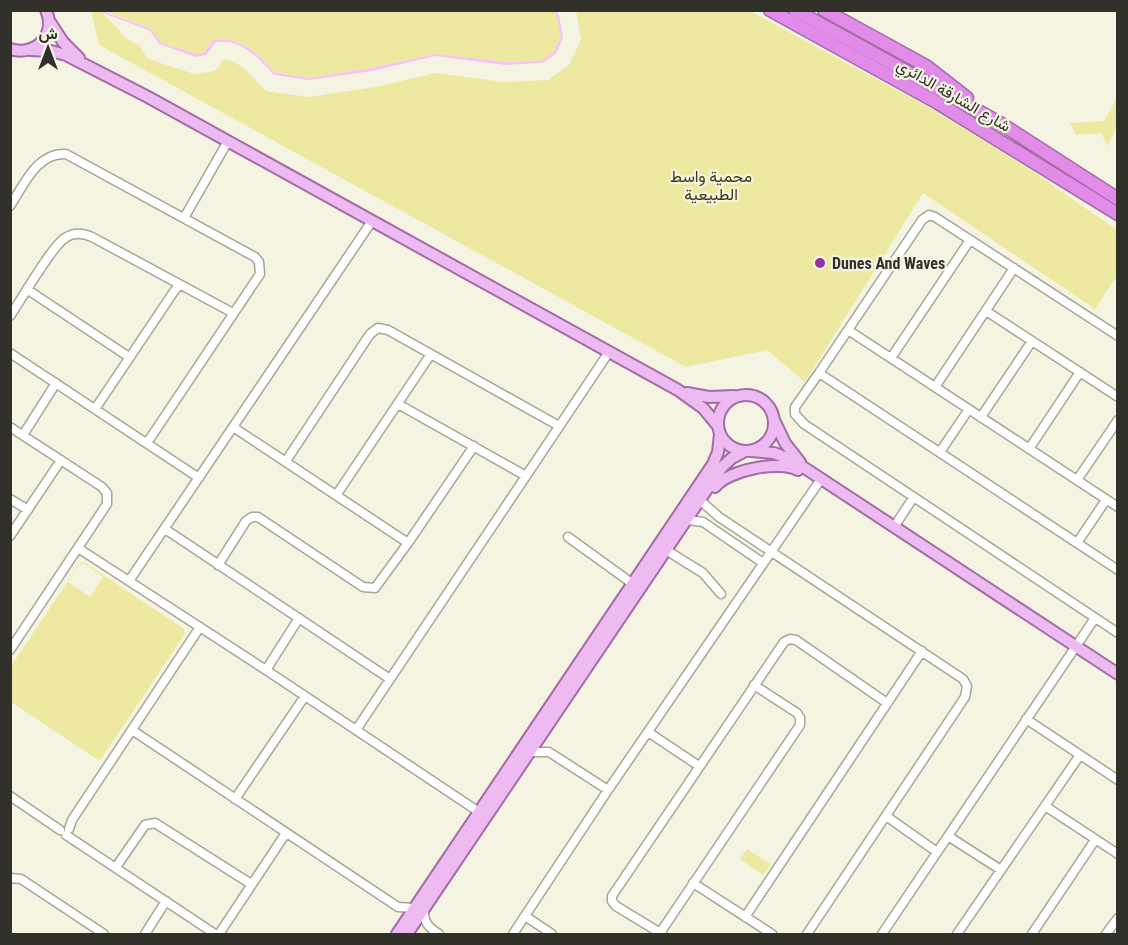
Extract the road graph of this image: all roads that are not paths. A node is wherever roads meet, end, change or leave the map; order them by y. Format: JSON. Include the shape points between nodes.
{"nodes":[{"id":1,"x":46,"y":10,"type":"edge"},
{"id":2,"x":770,"y":10,"type":"edge"},
{"id":3,"x":795,"y":10,"type":"edge"},
{"id":4,"x":824,"y":10,"type":"edge"},
{"id":5,"x":50,"y":22,"type":"junction"},
{"id":6,"x":18,"y":52,"type":"edge"},
{"id":7,"x":86,"y":64,"type":"junction"},
{"id":8,"x":978,"y":111,"type":"junction"},
{"id":9,"x":228,"y":141,"type":"junction"},
{"id":10,"x":1082,"y":191,"type":"junction"},
{"id":11,"x":1118,"y":199,"type":"edge"},
{"id":12,"x":10,"y":206,"type":"edge"},
{"id":13,"x":1118,"y":214,"type":"edge"},
{"id":14,"x":183,"y":218,"type":"junction"},
{"id":15,"x":1118,"y":220,"type":"edge"},
{"id":16,"x":372,"y":221,"type":"junction"},
{"id":17,"x":970,"y":240,"type":"junction"},
{"id":18,"x":1014,"y":268,"type":"junction"},
{"id":19,"x":179,"y":284,"type":"junction"},
{"id":20,"x":28,"y":290,"type":"junction"},
{"id":21,"x":986,"y":311,"type":"junction"},
{"id":22,"x":233,"y":313,"type":"junction"},
{"id":23,"x":10,"y":316,"type":"edge"},
{"id":24,"x":848,"y":330,"type":"junction"},
{"id":25,"x":1118,"y":336,"type":"edge"},
{"id":26,"x":1032,"y":341,"type":"junction"},
{"id":27,"x":609,"y":352,"type":"junction"},
{"id":28,"x":10,"y":353,"type":"edge"},
{"id":29,"x":431,"y":354,"type":"junction"},
{"id":30,"x":129,"y":357,"type":"junction"},
{"id":31,"x":891,"y":358,"type":"junction"},
{"id":32,"x":1080,"y":372,"type":"junction"},
{"id":33,"x":819,"y":373,"type":"junction"},
{"id":34,"x":56,"y":383,"type":"junction"},
{"id":35,"x":935,"y":387,"type":"junction"},
{"id":36,"x":678,"y":390,"type":"junction"},
{"id":37,"x":736,"y":396,"type":"junction"},
{"id":38,"x":1118,"y":397,"type":"edge"},
{"id":39,"x":398,"y":404,"type":"junction"},
{"id":40,"x":95,"y":409,"type":"junction"},
{"id":41,"x":969,"y":409,"type":"junction"},
{"id":42,"x":981,"y":417,"type":"junction"},
{"id":43,"x":774,"y":420,"type":"junction"},
{"id":44,"x":1118,"y":420,"type":"edge"},
{"id":45,"x":233,"y":426,"type":"junction"},
{"id":46,"x":559,"y":426,"type":"junction"},
{"id":47,"x":10,"y":427,"type":"edge"},
{"id":48,"x":719,"y":430,"type":"junction"},
{"id":49,"x":23,"y":435,"type":"junction"},
{"id":50,"x":147,"y":443,"type":"junction"},
{"id":51,"x":474,"y":446,"type":"junction"},
{"id":52,"x":1029,"y":449,"type":"junction"},
{"id":53,"x":748,"y":451,"type":"junction"},
{"id":54,"x":940,"y":452,"type":"junction"},
{"id":55,"x":61,"y":460,"type":"junction"},
{"id":56,"x":286,"y":461,"type":"junction"},
{"id":57,"x":808,"y":471,"type":"junction"},
{"id":58,"x":526,"y":476,"type":"junction"},
{"id":59,"x":199,"y":478,"type":"junction"},
{"id":60,"x":820,"y":478,"type":"junction"},
{"id":61,"x":1077,"y":480,"type":"junction"},
{"id":62,"x":337,"y":494,"type":"junction"},
{"id":63,"x":913,"y":498,"type":"junction"},
{"id":64,"x":10,"y":499,"type":"edge"},
{"id":65,"x":703,"y":499,"type":"junction"},
{"id":66,"x":1106,"y":500,"type":"junction"},
{"id":67,"x":1118,"y":507,"type":"edge"},
{"id":68,"x":28,"y":510,"type":"junction"},
{"id":69,"x":688,"y":520,"type":"junction"},
{"id":70,"x":894,"y":527,"type":"junction"},
{"id":71,"x":165,"y":529,"type":"junction"},
{"id":72,"x":10,"y":536,"type":"edge"},
{"id":73,"x":568,"y":537,"type":"dead end"},
{"id":74,"x":408,"y":543,"type":"junction"},
{"id":75,"x":1077,"y":543,"type":"junction"},
{"id":76,"x":762,"y":544,"type":"junction"},
{"id":77,"x":78,"y":548,"type":"junction"},
{"id":78,"x":661,"y":550,"type":"junction"},
{"id":79,"x":772,"y":551,"type":"junction"},
{"id":80,"x":753,"y":556,"type":"junction"},
{"id":81,"x":763,"y":563,"type":"junction"},
{"id":82,"x":218,"y":565,"type":"junction"},
{"id":83,"x":1118,"y":570,"type":"edge"},
{"id":84,"x":129,"y":581,"type":"junction"},
{"id":85,"x":633,"y":584,"type":"junction"},
{"id":86,"x":721,"y":594,"type":"dead end"},
{"id":87,"x":299,"y":618,"type":"junction"},
{"id":88,"x":1095,"y":618,"type":"junction"},
{"id":89,"x":200,"y":627,"type":"junction"},
{"id":90,"x":1118,"y":633,"type":"edge"},
{"id":91,"x":1076,"y":646,"type":"junction"},
{"id":92,"x":11,"y":649,"type":"edge"},
{"id":93,"x":922,"y":651,"type":"junction"},
{"id":94,"x":266,"y":670,"type":"junction"},
{"id":95,"x":1118,"y":674,"type":"edge"},
{"id":96,"x":390,"y":679,"type":"junction"},
{"id":97,"x":754,"y":685,"type":"junction"},
{"id":98,"x":305,"y":696,"type":"junction"},
{"id":99,"x":887,"y":703,"type":"junction"},
{"id":100,"x":1026,"y":719,"type":"junction"},
{"id":101,"x":132,"y":730,"type":"junction"},
{"id":102,"x":356,"y":730,"type":"junction"},
{"id":103,"x":648,"y":732,"type":"junction"},
{"id":104,"x":542,"y":735,"type":"junction"},
{"id":105,"x":531,"y":752,"type":"junction"},
{"id":106,"x":549,"y":752,"type":"junction"},
{"id":107,"x":1080,"y":755,"type":"junction"},
{"id":108,"x":699,"y":766,"type":"junction"},
{"id":109,"x":1118,"y":780,"type":"edge"},
{"id":110,"x":608,"y":790,"type":"junction"},
{"id":111,"x":10,"y":796,"type":"edge"},
{"id":112,"x":235,"y":799,"type":"junction"},
{"id":113,"x":1045,"y":806,"type":"junction"},
{"id":114,"x":479,"y":812,"type":"junction"},
{"id":115,"x":885,"y":816,"type":"junction"},
{"id":116,"x":66,"y":829,"type":"junction"},
{"id":117,"x":286,"y":833,"type":"junction"},
{"id":118,"x":948,"y":836,"type":"junction"},
{"id":119,"x":1095,"y":840,"type":"junction"},
{"id":120,"x":937,"y":852,"type":"junction"},
{"id":121,"x":1118,"y":854,"type":"edge"},
{"id":122,"x":116,"y":867,"type":"junction"},
{"id":123,"x":1001,"y":870,"type":"junction"},
{"id":124,"x":10,"y":878,"type":"edge"},
{"id":125,"x":251,"y":884,"type":"junction"},
{"id":126,"x":693,"y":884,"type":"junction"},
{"id":127,"x":166,"y":901,"type":"junction"},
{"id":128,"x":398,"y":907,"type":"junction"},
{"id":129,"x":419,"y":909,"type":"junction"},
{"id":130,"x":525,"y":916,"type":"junction"},
{"id":131,"x":745,"y":917,"type":"junction"},
{"id":132,"x":1118,"y":918,"type":"edge"},
{"id":133,"x":429,"y":928,"type":"junction"},
{"id":134,"x":407,"y":929,"type":"edge"},
{"id":135,"x":104,"y":934,"type":"edge"},
{"id":136,"x":145,"y":934,"type":"edge"},
{"id":137,"x":217,"y":934,"type":"edge"},
{"id":138,"x":397,"y":934,"type":"edge"},
{"id":139,"x":439,"y":934,"type":"edge"},
{"id":140,"x":513,"y":934,"type":"edge"},
{"id":141,"x":552,"y":934,"type":"edge"},
{"id":142,"x":661,"y":934,"type":"edge"},
{"id":143,"x":772,"y":934,"type":"edge"},
{"id":144,"x":807,"y":934,"type":"edge"},
{"id":145,"x":882,"y":934,"type":"edge"},
{"id":146,"x":957,"y":934,"type":"edge"},
{"id":147,"x":1032,"y":934,"type":"edge"},
{"id":148,"x":1106,"y":934,"type":"edge"}],
"edges":[{"from":1,"to":5,"type":"main road"},
{"from":2,"to":10,"type":"highway","name":"شارع الشارقة الدائري","via":[[938,103]]},
{"from":3,"to":8,"type":"highway","name":"شارع الشارقة الدائري"},
{"from":4,"to":8,"type":"highway","via":[[926,66],[968,98]]},
{"from":5,"to":6,"type":"main road","via":[[47,36],[37,47]]},
{"from":5,"to":7,"type":"main road","via":[[66,46]]},
{"from":6,"to":7,"type":"main road","via":[[56,52]]},
{"from":7,"to":9,"type":"main road"},
{"from":8,"to":11,"type":"highway","name":"شارع الشارقة الدائري"},
{"from":9,"to":14,"type":"street"},
{"from":9,"to":16,"type":"main road"},
{"from":10,"to":13,"type":"highway","name":"شارع الشارقة الدائري"},
{"from":10,"to":15,"type":"street"},
{"from":12,"to":14,"type":"street","via":[[40,162],[55,154],[66,154]]},
{"from":14,"to":22,"type":"street","via":[[259,262],[260,274]]},
{"from":16,"to":27,"type":"main road"},
{"from":16,"to":45,"type":"street"},
{"from":17,"to":18,"type":"street"},
{"from":17,"to":24,"type":"street","via":[[935,217],[924,218]]},
{"from":17,"to":31,"type":"street"},
{"from":18,"to":21,"type":"street"},
{"from":18,"to":25,"type":"street"},
{"from":19,"to":20,"type":"street","via":[[78,233],[60,241]]},
{"from":19,"to":22,"type":"street"},
{"from":19,"to":30,"type":"street"},
{"from":20,"to":23,"type":"street"},
{"from":20,"to":30,"type":"street"},
{"from":21,"to":26,"type":"street"},
{"from":21,"to":35,"type":"street"},
{"from":22,"to":50,"type":"street"},
{"from":24,"to":31,"type":"street"},
{"from":24,"to":33,"type":"street"},
{"from":26,"to":32,"type":"street"},
{"from":26,"to":42,"type":"street"},
{"from":27,"to":36,"type":"main road"},
{"from":27,"to":46,"type":"street"},
{"from":28,"to":34,"type":"street"},
{"from":29,"to":39,"type":"street"},
{"from":29,"to":46,"type":"street"},
{"from":29,"to":56,"type":"street","via":[[385,328],[372,331]]},
{"from":30,"to":40,"type":"street"},
{"from":31,"to":35,"type":"street"},
{"from":32,"to":38,"type":"street"},
{"from":32,"to":52,"type":"street"},
{"from":33,"to":54,"type":"street"},
{"from":33,"to":63,"type":"street","via":[[795,407],[799,419]]},
{"from":34,"to":40,"type":"street"},
{"from":34,"to":49,"type":"street"},
{"from":35,"to":41,"type":"street"},
{"from":36,"to":37,"type":"main road","via":[[703,397]]},
{"from":36,"to":48,"type":"main road","via":[[704,408]]},
{"from":37,"to":43,"type":"main road","via":[[760,398],[771,408]]},
{"from":37,"to":48,"type":"main road","via":[[720,411]]},
{"from":39,"to":51,"type":"street"},
{"from":39,"to":62,"type":"street"},
{"from":40,"to":50,"type":"street"},
{"from":41,"to":42,"type":"street"},
{"from":41,"to":54,"type":"street"},
{"from":42,"to":52,"type":"street"},
{"from":43,"to":53,"type":"main road","via":[[769,440]]},
{"from":43,"to":57,"type":"main road","via":[[785,443]]},
{"from":44,"to":61,"type":"street"},
{"from":45,"to":56,"type":"street"},
{"from":45,"to":59,"type":"street"},
{"from":46,"to":58,"type":"street"},
{"from":47,"to":49,"type":"street"},
{"from":48,"to":53,"type":"main road","via":[[730,446]]},
{"from":48,"to":78,"type":"main road","via":[[715,460]]},
{"from":49,"to":55,"type":"street"},
{"from":50,"to":59,"type":"street"},
{"from":51,"to":58,"type":"street"},
{"from":51,"to":74,"type":"street"},
{"from":52,"to":61,"type":"street"},
{"from":53,"to":57,"type":"main road","via":[[784,456]]},
{"from":53,"to":65,"type":"main road","via":[[725,463]]},
{"from":54,"to":75,"type":"street"},
{"from":55,"to":68,"type":"street"},
{"from":55,"to":77,"type":"street","via":[[102,487],[108,497]]},
{"from":56,"to":62,"type":"street"},
{"from":57,"to":60,"type":"main road"},
{"from":58,"to":96,"type":"street"},
{"from":59,"to":71,"type":"street"},
{"from":60,"to":65,"type":"main road","via":[[790,466],[775,466],[728,476]]},
{"from":60,"to":70,"type":"main road"},
{"from":60,"to":79,"type":"street"},
{"from":61,"to":66,"type":"street"},
{"from":62,"to":74,"type":"street"},
{"from":63,"to":70,"type":"street"},
{"from":63,"to":88,"type":"street"},
{"from":64,"to":68,"type":"street"},
{"from":65,"to":69,"type":"main road"},
{"from":65,"to":76,"type":"street","via":[[719,517]]},
{"from":66,"to":67,"type":"street"},
{"from":66,"to":75,"type":"street"},
{"from":68,"to":72,"type":"street"},
{"from":69,"to":78,"type":"main road"},
{"from":69,"to":80,"type":"street","via":[[703,522]]},
{"from":70,"to":91,"type":"main road"},
{"from":71,"to":82,"type":"street"},
{"from":71,"to":84,"type":"street"},
{"from":73,"to":85,"type":"street"},
{"from":74,"to":82,"type":"street","via":[[379,585],[369,589],[260,518],[252,517]]},
{"from":75,"to":83,"type":"street"},
{"from":76,"to":79,"type":"street"},
{"from":76,"to":80,"type":"street"},
{"from":77,"to":84,"type":"street"},
{"from":77,"to":92,"type":"street"},
{"from":78,"to":85,"type":"main road"},
{"from":78,"to":86,"type":"street","via":[[702,573]]},
{"from":78,"to":104,"type":"main road","via":[[647,579]]},
{"from":79,"to":81,"type":"street"},
{"from":79,"to":93,"type":"street"},
{"from":80,"to":81,"type":"street"},
{"from":81,"to":103,"type":"street"},
{"from":82,"to":87,"type":"street"},
{"from":84,"to":89,"type":"street"},
{"from":85,"to":114,"type":"main road"},
{"from":87,"to":94,"type":"street"},
{"from":87,"to":96,"type":"street"},
{"from":88,"to":90,"type":"street"},
{"from":88,"to":91,"type":"street"},
{"from":89,"to":94,"type":"street"},
{"from":89,"to":101,"type":"street"},
{"from":91,"to":95,"type":"main road"},
{"from":91,"to":100,"type":"street"},
{"from":93,"to":99,"type":"street"},
{"from":93,"to":115,"type":"street","via":[[963,679],[967,694]]},
{"from":94,"to":98,"type":"street"},
{"from":96,"to":102,"type":"street"},
{"from":97,"to":99,"type":"street","via":[[784,642],[792,639]]},
{"from":97,"to":108,"type":"street"},
{"from":97,"to":126,"type":"street","via":[[796,712],[800,725]]},
{"from":98,"to":102,"type":"street"},
{"from":98,"to":112,"type":"street"},
{"from":99,"to":131,"type":"street"},
{"from":100,"to":107,"type":"street"},
{"from":100,"to":118,"type":"street"},
{"from":101,"to":112,"type":"street"},
{"from":101,"to":116,"type":"street"},
{"from":102,"to":114,"type":"street"},
{"from":103,"to":108,"type":"street"},
{"from":103,"to":110,"type":"street"},
{"from":104,"to":105,"type":"main road"},
{"from":104,"to":106,"type":"street"},
{"from":105,"to":106,"type":"street"},
{"from":105,"to":129,"type":"main road"},
{"from":106,"to":110,"type":"street"},
{"from":107,"to":109,"type":"street"},
{"from":107,"to":113,"type":"street"},
{"from":108,"to":142,"type":"street","via":[[612,896],[616,906]]},
{"from":110,"to":130,"type":"street"},
{"from":111,"to":116,"type":"street"},
{"from":112,"to":117,"type":"street"},
{"from":113,"to":119,"type":"street"},
{"from":113,"to":123,"type":"street"},
{"from":114,"to":129,"type":"main road"},
{"from":115,"to":120,"type":"street"},
{"from":115,"to":144,"type":"street"},
{"from":116,"to":122,"type":"street"},
{"from":117,"to":125,"type":"street"},
{"from":117,"to":128,"type":"street"},
{"from":118,"to":120,"type":"street"},
{"from":118,"to":123,"type":"street"},
{"from":119,"to":121,"type":"street"},
{"from":119,"to":147,"type":"street"},
{"from":120,"to":145,"type":"street"},
{"from":122,"to":125,"type":"street","via":[[145,825],[153,822]]},
{"from":122,"to":127,"type":"street"},
{"from":123,"to":146,"type":"street"},
{"from":124,"to":135,"type":"street","via":[[21,879]]},
{"from":125,"to":137,"type":"street"},
{"from":126,"to":131,"type":"street"},
{"from":126,"to":142,"type":"street"},
{"from":127,"to":136,"type":"street"},
{"from":127,"to":137,"type":"street"},
{"from":128,"to":129,"type":"street"},
{"from":128,"to":134,"type":"street"},
{"from":129,"to":133,"type":"street"},
{"from":129,"to":134,"type":"main road"},
{"from":130,"to":140,"type":"street"},
{"from":130,"to":141,"type":"street"},
{"from":131,"to":143,"type":"street"},
{"from":132,"to":148,"type":"street"},
{"from":133,"to":134,"type":"street"},
{"from":133,"to":139,"type":"street"},
{"from":134,"to":138,"type":"main road"}]}
